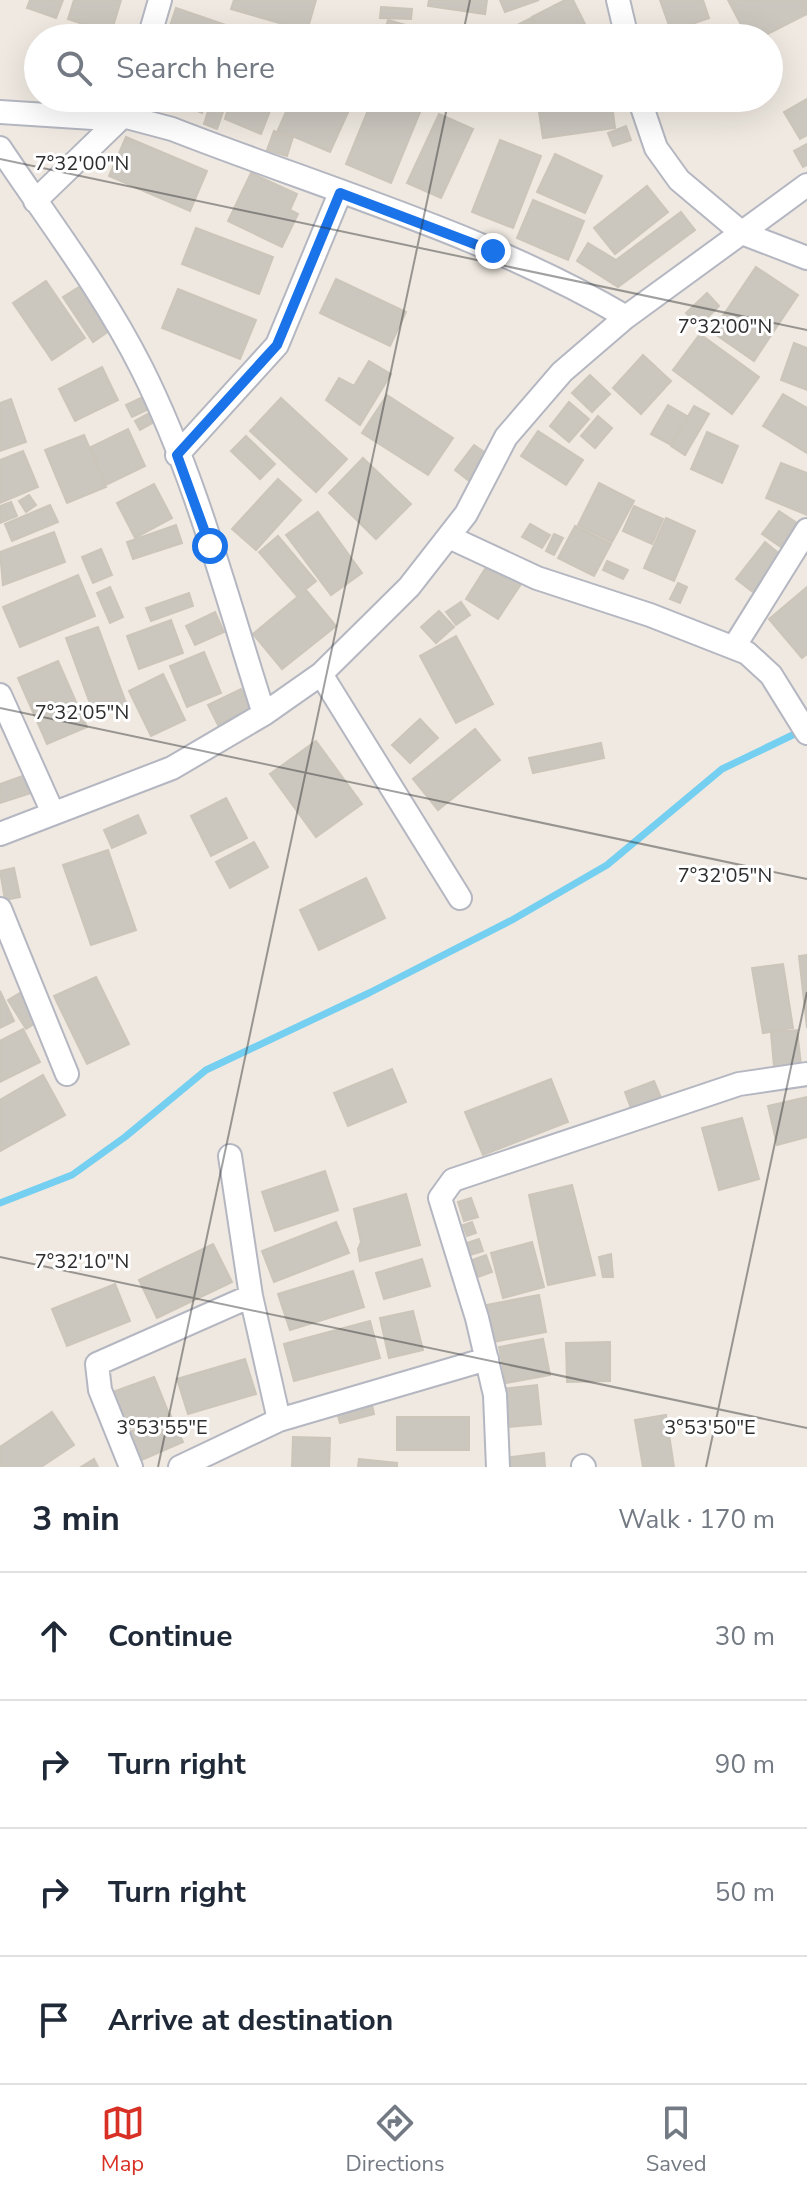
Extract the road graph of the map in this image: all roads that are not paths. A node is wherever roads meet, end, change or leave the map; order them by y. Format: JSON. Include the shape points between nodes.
{"nodes":[{"id":1,"x":160,"y":0,"type":"edge"},
{"id":2,"x":618,"y":0,"type":"edge"},
{"id":3,"x":153,"y":24,"type":"edge"},
{"id":4,"x":624,"y":24,"type":"edge"},
{"id":5,"x":0,"y":112,"type":"edge"},
{"id":6,"x":112,"y":112,"type":"edge"},
{"id":7,"x":122,"y":112,"type":"edge"},
{"id":8,"x":137,"y":112,"type":"edge"},
{"id":9,"x":643,"y":112,"type":"edge"},
{"id":10,"x":0,"y":148,"type":"edge"},
{"id":11,"x":807,"y":185,"type":"edge"},
{"id":12,"x":340,"y":193,"type":"junction"},
{"id":13,"x":35,"y":201,"type":"junction"},
{"id":14,"x":742,"y":233,"type":"junction"},
{"id":15,"x":807,"y":258,"type":"edge"},
{"id":16,"x":626,"y":317,"type":"junction"},
{"id":17,"x":177,"y":455,"type":"junction"},
{"id":18,"x":807,"y":530,"type":"edge"},
{"id":19,"x":449,"y":537,"type":"junction"},
{"id":20,"x":734,"y":647,"type":"junction"},
{"id":21,"x":321,"y":674,"type":"junction"},
{"id":22,"x":0,"y":695,"type":"edge"},
{"id":23,"x":264,"y":714,"type":"junction"},
{"id":24,"x":807,"y":733,"type":"edge"},
{"id":25,"x":53,"y":813,"type":"junction"},
{"id":26,"x":0,"y":834,"type":"edge"},
{"id":27,"x":460,"y":898,"type":"dead end"},
{"id":28,"x":0,"y":909,"type":"edge"},
{"id":29,"x":67,"y":1074,"type":"dead end"},
{"id":30,"x":807,"y":1074,"type":"edge"},
{"id":31,"x":230,"y":1156,"type":"dead end"},
{"id":32,"x":251,"y":1296,"type":"junction"},
{"id":33,"x":487,"y":1359,"type":"junction"},
{"id":34,"x":279,"y":1420,"type":"junction"},
{"id":35,"x":131,"y":1467,"type":"edge"},
{"id":36,"x":180,"y":1467,"type":"edge"},
{"id":37,"x":498,"y":1467,"type":"edge"}],
"edges":[{"from":1,"to":3,"type":"street"},
{"from":2,"to":4,"type":"street"},
{"from":5,"to":6,"type":"street","via":[[93,118]]},
{"from":7,"to":13,"type":"street"},
{"from":8,"to":12,"type":"street"},
{"from":9,"to":14,"type":"street","via":[[666,165]]},
{"from":10,"to":13,"type":"street"},
{"from":11,"to":14,"type":"street"},
{"from":12,"to":16,"type":"street","via":[[493,251],[577,288]]},
{"from":12,"to":17,"type":"street","via":[[277,345]]},
{"from":13,"to":17,"type":"street","via":[[142,369]]},
{"from":14,"to":15,"type":"street"},
{"from":14,"to":16,"type":"street"},
{"from":16,"to":19,"type":"street","via":[[562,372],[506,437]]},
{"from":17,"to":23,"type":"street"},
{"from":18,"to":20,"type":"street"},
{"from":19,"to":20,"type":"street","via":[[537,578]]},
{"from":19,"to":21,"type":"street","via":[[409,587]]},
{"from":20,"to":24,"type":"street","via":[[771,675]]},
{"from":21,"to":23,"type":"street"},
{"from":21,"to":27,"type":"street"},
{"from":22,"to":25,"type":"street"},
{"from":23,"to":25,"type":"street","via":[[172,768]]},
{"from":25,"to":26,"type":"street"},
{"from":28,"to":29,"type":"street"},
{"from":30,"to":33,"type":"street","via":[[739,1084],[453,1180],[440,1198]]},
{"from":31,"to":32,"type":"street"},
{"from":32,"to":34,"type":"street"},
{"from":32,"to":35,"type":"street","via":[[97,1364],[100,1390]]},
{"from":33,"to":34,"type":"street"},
{"from":33,"to":37,"type":"street","via":[[495,1395]]},
{"from":34,"to":36,"type":"street"}]}
